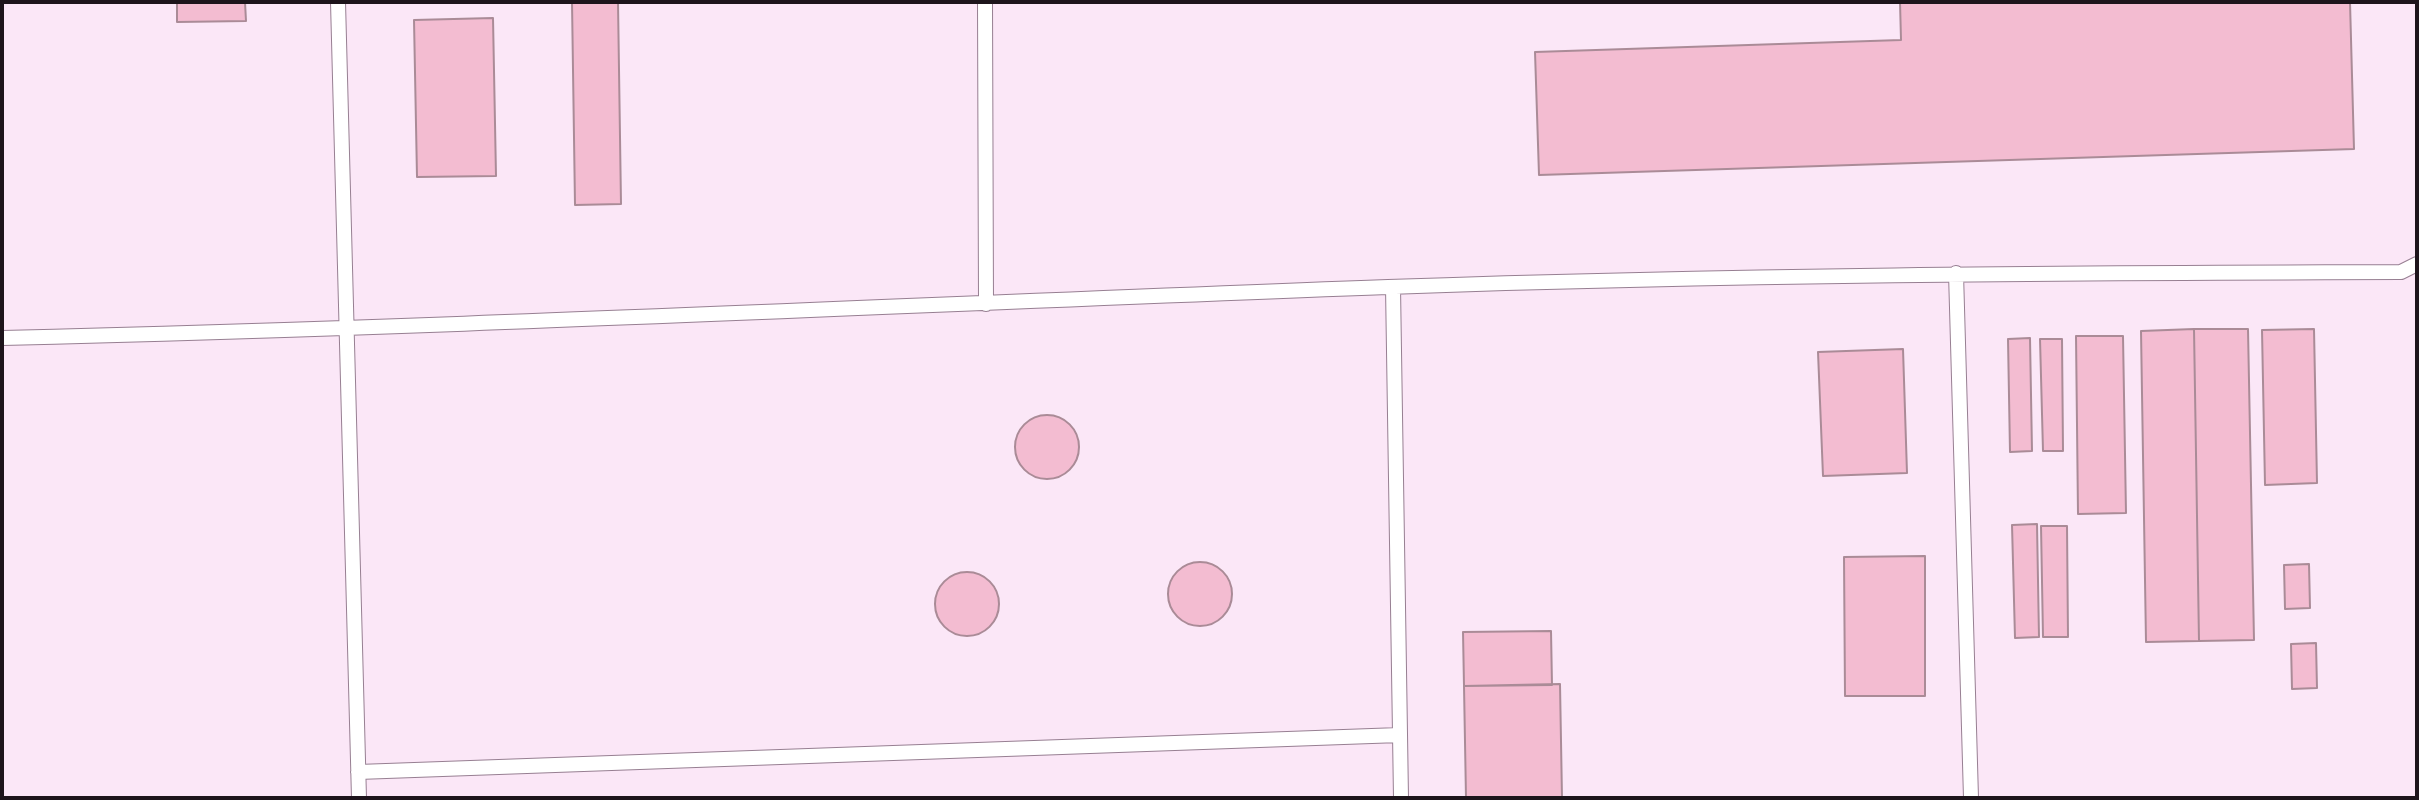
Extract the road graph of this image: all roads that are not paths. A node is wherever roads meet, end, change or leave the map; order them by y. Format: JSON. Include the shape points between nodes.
{"nodes":[{"id":1,"x":338,"y":2,"type":"edge"},
{"id":2,"x":985,"y":2,"type":"edge"},
{"id":3,"x":2417,"y":264,"type":"edge"},
{"id":4,"x":1956,"y":273,"type":"junction"},
{"id":5,"x":1393,"y":287,"type":"junction"},
{"id":6,"x":986,"y":304,"type":"junction"},
{"id":7,"x":349,"y":330,"type":"junction"},
{"id":8,"x":2,"y":338,"type":"edge"},
{"id":9,"x":1400,"y":735,"type":"junction"},
{"id":10,"x":358,"y":772,"type":"junction"},
{"id":11,"x":359,"y":798,"type":"edge"},
{"id":12,"x":1401,"y":798,"type":"edge"},
{"id":13,"x":1971,"y":798,"type":"edge"}],
"edges":[{"from":1,"to":7,"type":"lane"},
{"from":2,"to":6,"type":"lane"},
{"from":3,"to":4,"type":"lane","via":[[2401,272]]},
{"from":4,"to":5,"type":"lane"},
{"from":4,"to":13,"type":"lane"},
{"from":5,"to":6,"type":"lane"},
{"from":5,"to":9,"type":"lane"},
{"from":6,"to":7,"type":"lane"},
{"from":7,"to":8,"type":"lane"},
{"from":7,"to":10,"type":"lane"},
{"from":9,"to":10,"type":"lane"},
{"from":9,"to":12,"type":"lane"},
{"from":10,"to":11,"type":"lane"}]}
